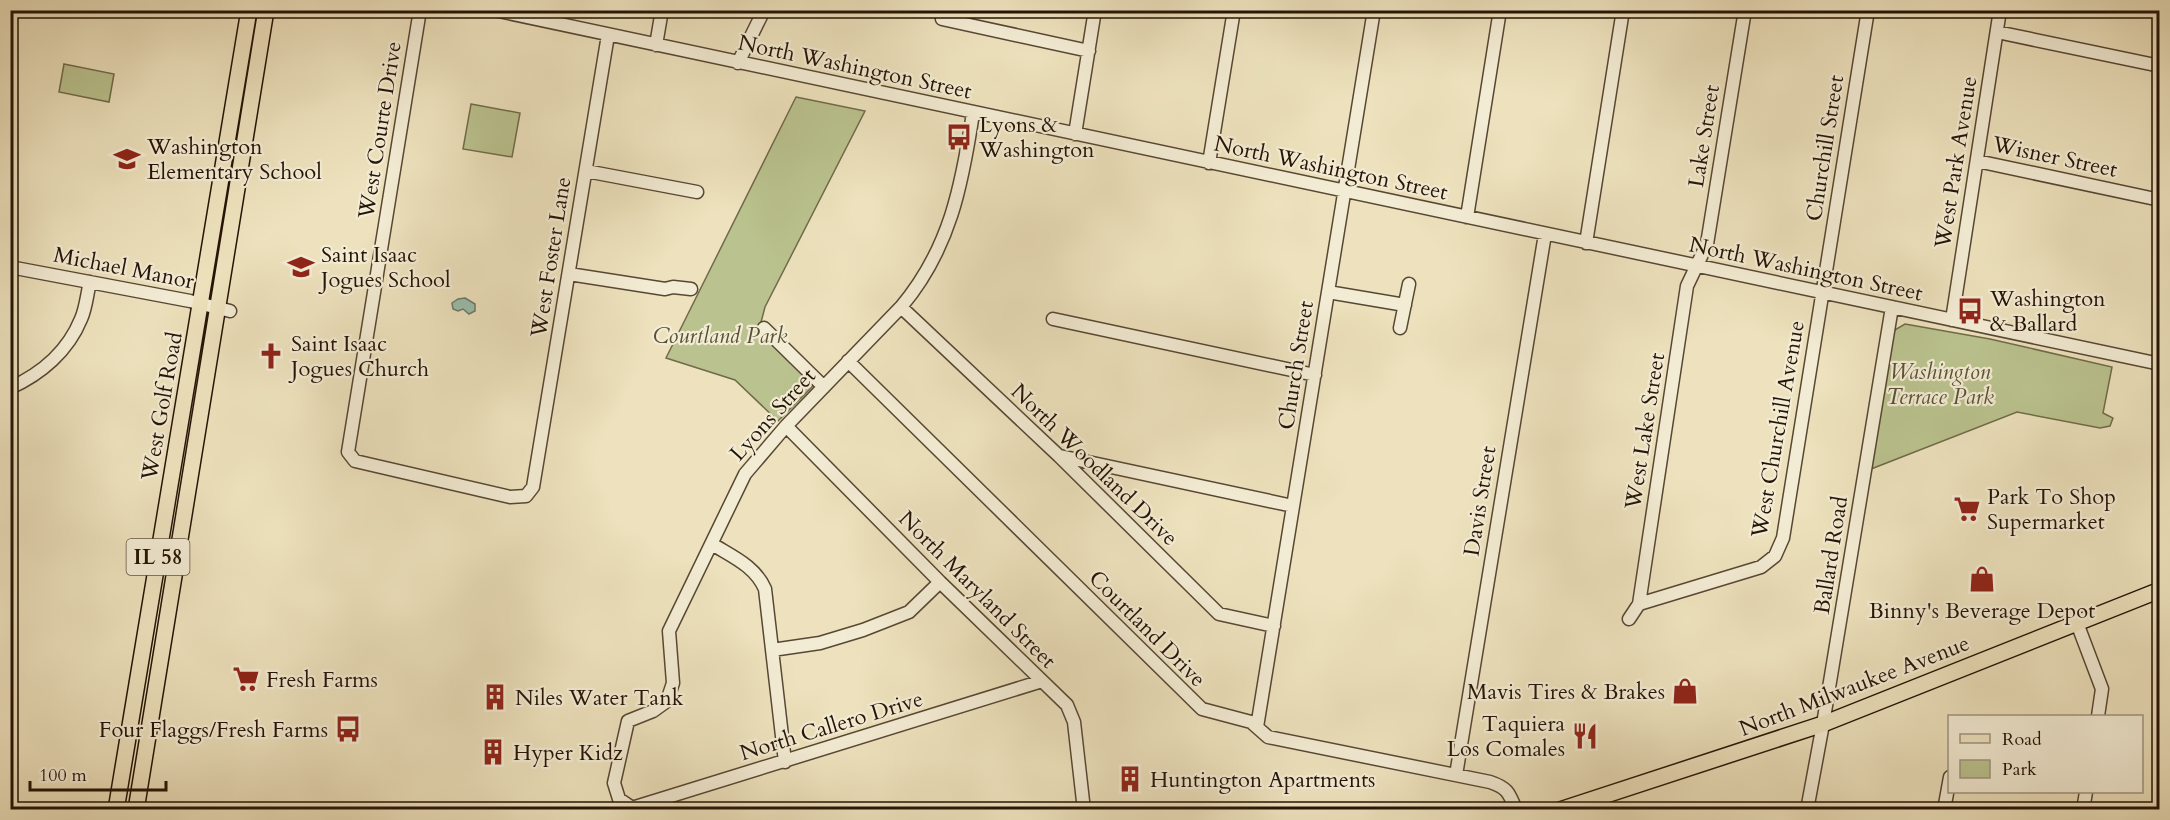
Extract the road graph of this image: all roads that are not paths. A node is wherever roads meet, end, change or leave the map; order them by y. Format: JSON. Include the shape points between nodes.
{"nodes":[{"id":1,"x":249,"y":10,"type":"edge"},
{"id":2,"x":266,"y":10,"type":"edge"},
{"id":3,"x":420,"y":10,"type":"edge"},
{"id":4,"x":494,"y":10,"type":"edge"},
{"id":5,"x":662,"y":10,"type":"edge"},
{"id":6,"x":764,"y":10,"type":"edge"},
{"id":7,"x":1095,"y":10,"type":"edge"},
{"id":8,"x":1234,"y":10,"type":"edge"},
{"id":9,"x":1374,"y":10,"type":"edge"},
{"id":10,"x":1500,"y":10,"type":"edge"},
{"id":11,"x":1623,"y":10,"type":"edge"},
{"id":12,"x":1745,"y":10,"type":"edge"},
{"id":13,"x":1868,"y":10,"type":"edge"},
{"id":14,"x":2000,"y":10,"type":"edge"},
{"id":15,"x":535,"y":15,"type":"edge"},
{"id":16,"x":942,"y":19,"type":"dead end"},
{"id":17,"x":1997,"y":32,"type":"junction"},
{"id":18,"x":608,"y":35,"type":"junction"},
{"id":19,"x":656,"y":45,"type":"junction"},
{"id":20,"x":1089,"y":51,"type":"junction"},
{"id":21,"x":738,"y":63,"type":"junction"},
{"id":22,"x":2160,"y":66,"type":"edge"},
{"id":23,"x":973,"y":113,"type":"junction"},
{"id":24,"x":1075,"y":134,"type":"junction"},
{"id":25,"x":1977,"y":161,"type":"junction"},
{"id":26,"x":1209,"y":163,"type":"junction"},
{"id":27,"x":586,"y":171,"type":"junction"},
{"id":28,"x":697,"y":192,"type":"dead end"},
{"id":29,"x":1345,"y":192,"type":"junction"},
{"id":30,"x":2160,"y":200,"type":"edge"},
{"id":31,"x":1467,"y":217,"type":"junction"},
{"id":32,"x":1545,"y":234,"type":"junction"},
{"id":33,"x":1586,"y":243,"type":"junction"},
{"id":34,"x":1697,"y":266,"type":"junction"},
{"id":35,"x":10,"y":267,"type":"edge"},
{"id":36,"x":568,"y":274,"type":"junction"},
{"id":37,"x":90,"y":282,"type":"junction"},
{"id":38,"x":1409,"y":284,"type":"dead end"},
{"id":39,"x":691,"y":289,"type":"dead end"},
{"id":40,"x":1328,"y":292,"type":"junction"},
{"id":41,"x":1823,"y":292,"type":"junction"},
{"id":42,"x":201,"y":304,"type":"junction"},
{"id":43,"x":1405,"y":305,"type":"junction"},
{"id":44,"x":901,"y":307,"type":"junction"},
{"id":45,"x":1892,"y":307,"type":"junction"},
{"id":46,"x":223,"y":309,"type":"junction"},
{"id":47,"x":1053,"y":319,"type":"dead end"},
{"id":48,"x":1952,"y":320,"type":"junction"},
{"id":49,"x":764,"y":327,"type":"dead end"},
{"id":50,"x":1400,"y":328,"type":"dead end"},
{"id":51,"x":848,"y":361,"type":"junction"},
{"id":52,"x":2160,"y":364,"type":"edge"},
{"id":53,"x":1315,"y":375,"type":"junction"},
{"id":54,"x":824,"y":387,"type":"junction"},
{"id":55,"x":10,"y":388,"type":"edge"},
{"id":56,"x":786,"y":426,"type":"junction"},
{"id":57,"x":1059,"y":456,"type":"junction"},
{"id":58,"x":533,"y":487,"type":"joint"},
{"id":59,"x":1293,"y":506,"type":"junction"},
{"id":60,"x":712,"y":544,"type":"junction"},
{"id":61,"x":940,"y":582,"type":"junction"},
{"id":62,"x":2160,"y":590,"type":"edge"},
{"id":63,"x":1639,"y":604,"type":"junction"},
{"id":64,"x":1629,"y":619,"type":"dead end"},
{"id":65,"x":2077,"y":623,"type":"junction"},
{"id":66,"x":1274,"y":627,"type":"junction"},
{"id":67,"x":772,"y":650,"type":"junction"},
{"id":68,"x":1042,"y":681,"type":"junction"},
{"id":69,"x":2098,"y":715,"type":"edge"},
{"id":70,"x":1823,"y":724,"type":"junction"},
{"id":71,"x":1257,"y":727,"type":"junction"},
{"id":72,"x":785,"y":762,"type":"junction"},
{"id":73,"x":1456,"y":775,"type":"junction"},
{"id":74,"x":1948,"y":788,"type":"edge"},
{"id":75,"x":2086,"y":793,"type":"edge"},
{"id":76,"x":623,"y":806,"type":"edge"},
{"id":77,"x":116,"y":810,"type":"edge"},
{"id":78,"x":136,"y":810,"type":"edge"},
{"id":79,"x":1084,"y":810,"type":"edge"},
{"id":80,"x":1516,"y":810,"type":"edge"},
{"id":81,"x":1560,"y":810,"type":"edge"},
{"id":82,"x":1807,"y":810,"type":"edge"},
{"id":83,"x":1944,"y":810,"type":"edge"},
{"id":84,"x":2083,"y":810,"type":"edge"}],
"edges":[{"from":1,"to":42,"type":"main road","name":"West Golf Road","number":"IL 58"},
{"from":2,"to":46,"type":"main road","name":"West Golf Road","number":"IL 58"},
{"from":3,"to":58,"type":"street","name":"West Courte Drive","via":[[348,452],[356,462],[510,497],[526,496]]},
{"from":4,"to":15,"type":"street","name":"North Washington Street"},
{"from":5,"to":19,"type":"street"},
{"from":6,"to":21,"type":"street"},
{"from":7,"to":20,"type":"street"},
{"from":8,"to":26,"type":"street"},
{"from":9,"to":29,"type":"street","name":"Church Street"},
{"from":10,"to":31,"type":"street"},
{"from":11,"to":33,"type":"street"},
{"from":12,"to":34,"type":"street","name":"Lake Street","via":[[1707,244]]},
{"from":13,"to":41,"type":"street","name":"Churchill Street"},
{"from":14,"to":17,"type":"street","name":"West Park Avenue"},
{"from":15,"to":18,"type":"street","name":"North Washington Street"},
{"from":16,"to":20,"type":"street"},
{"from":17,"to":22,"type":"street"},
{"from":17,"to":25,"type":"street","name":"West Park Avenue"},
{"from":18,"to":19,"type":"street","name":"North Washington Street"},
{"from":18,"to":27,"type":"street","name":"West Foster Lane"},
{"from":19,"to":21,"type":"street","name":"North Washington Street"},
{"from":20,"to":24,"type":"street"},
{"from":21,"to":23,"type":"street","name":"North Washington Street"},
{"from":23,"to":24,"type":"street","name":"North Washington Street"},
{"from":23,"to":44,"type":"street","name":"Lyons Street","via":[[951,219],[918,286]]},
{"from":24,"to":26,"type":"street","name":"North Washington Street"},
{"from":25,"to":30,"type":"street","name":"Wisner Street"},
{"from":25,"to":48,"type":"street","name":"West Park Avenue"},
{"from":26,"to":29,"type":"street","name":"North Washington Street"},
{"from":27,"to":28,"type":"street"},
{"from":27,"to":36,"type":"street","name":"West Foster Lane"},
{"from":29,"to":31,"type":"street","name":"North Washington Street"},
{"from":29,"to":40,"type":"street","name":"Church Street"},
{"from":31,"to":32,"type":"street","name":"North Washington Street"},
{"from":32,"to":33,"type":"street","name":"North Washington Street"},
{"from":32,"to":73,"type":"street","name":"Davis Street"},
{"from":33,"to":34,"type":"street","name":"North Washington Street"},
{"from":34,"to":41,"type":"street","name":"North Washington Street"},
{"from":34,"to":63,"type":"street","name":"West Lake Street","via":[[1687,286]]},
{"from":35,"to":37,"type":"street","name":"Michael Manor"},
{"from":36,"to":39,"type":"street","via":[[665,289]]},
{"from":36,"to":58,"type":"street","name":"West Foster Lane"},
{"from":37,"to":42,"type":"street","name":"Michael Manor"},
{"from":37,"to":55,"type":"street","via":[[81,318],[66,345],[38,372]]},
{"from":38,"to":43,"type":"street"},
{"from":40,"to":43,"type":"street"},
{"from":40,"to":53,"type":"street","name":"Church Street"},
{"from":41,"to":45,"type":"street","name":"North Washington Street"},
{"from":41,"to":63,"type":"street","name":"West Churchill Avenue","via":[[1783,538],[1774,556],[1761,567]]},
{"from":42,"to":46,"type":"street","name":"Michael Manor"},
{"from":42,"to":77,"type":"main road","name":"West Golf Road","number":"IL 58"},
{"from":43,"to":50,"type":"street"},
{"from":44,"to":51,"type":"street","name":"Lyons Street"},
{"from":44,"to":57,"type":"street","name":"North Woodland Drive"},
{"from":45,"to":48,"type":"street","name":"North Washington Street"},
{"from":45,"to":70,"type":"street","name":"Ballard Road"},
{"from":46,"to":78,"type":"main road","name":"West Golf Road","number":"IL 58"},
{"from":47,"to":53,"type":"street"},
{"from":48,"to":52,"type":"street","name":"North Washington Street"},
{"from":49,"to":54,"type":"street"},
{"from":51,"to":54,"type":"street","name":"Lyons Street"},
{"from":51,"to":71,"type":"street","name":"Courtland Drive","via":[[1194,703]]},
{"from":53,"to":59,"type":"street","name":"Church Street"},
{"from":54,"to":56,"type":"street","name":"Lyons Street"},
{"from":56,"to":60,"type":"street","name":"Lyons Street","via":[[745,474]]},
{"from":56,"to":61,"type":"street","name":"North Maryland Street"},
{"from":57,"to":59,"type":"street"},
{"from":57,"to":66,"type":"street","name":"North Woodland Drive","via":[[1219,614]]},
{"from":59,"to":66,"type":"street","name":"Church Street"},
{"from":60,"to":67,"type":"street","via":[[747,565],[760,578],[765,589]]},
{"from":60,"to":76,"type":"street","name":"Lyons Street","via":[[669,631],[673,683],[667,701],[628,721],[614,783]]},
{"from":61,"to":67,"type":"street","via":[[909,612],[820,643]]},
{"from":61,"to":68,"type":"street","name":"North Maryland Street"},
{"from":62,"to":65,"type":"main road","name":"North Milwaukee Avenue"},
{"from":63,"to":64,"type":"street"},
{"from":65,"to":69,"type":"street","via":[[2102,689]]},
{"from":65,"to":70,"type":"main road","name":"North Milwaukee Avenue"},
{"from":66,"to":71,"type":"street","name":"Church Street"},
{"from":67,"to":72,"type":"street"},
{"from":68,"to":72,"type":"street","name":"North Callero Drive"},
{"from":68,"to":79,"type":"street","name":"North Maryland Street","via":[[1071,714]]},
{"from":70,"to":81,"type":"main road","name":"North Milwaukee Avenue"},
{"from":70,"to":82,"type":"street","name":"Ballard Road"},
{"from":71,"to":73,"type":"street","name":"Courtland Drive","via":[[1268,737]]},
{"from":72,"to":76,"type":"street","name":"North Callero Drive"},
{"from":73,"to":80,"type":"street","name":"Courtland Drive","via":[[1501,786],[1508,791]]},
{"from":74,"to":83,"type":"street"},
{"from":75,"to":84,"type":"street"}]}
